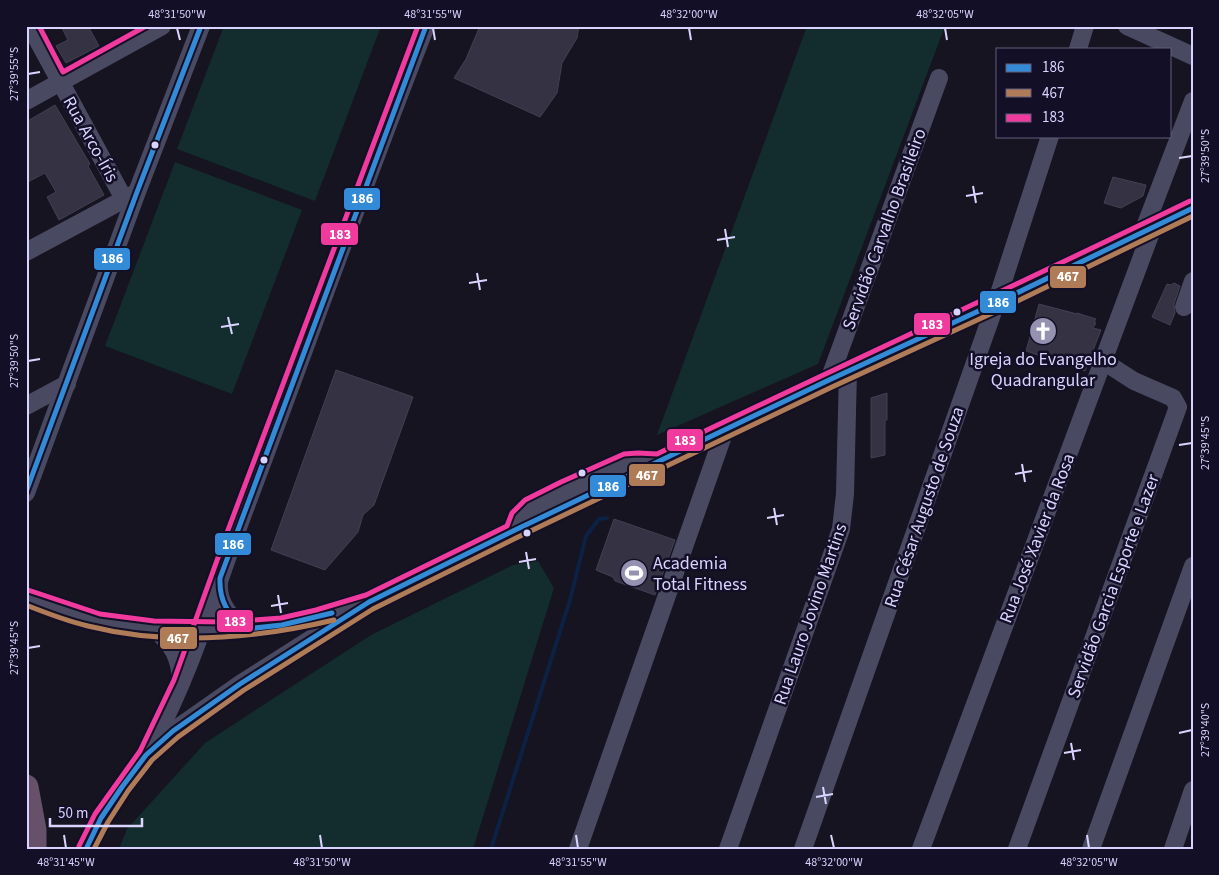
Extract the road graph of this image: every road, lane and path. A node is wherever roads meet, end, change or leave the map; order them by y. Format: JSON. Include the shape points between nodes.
{"nodes":[{"id":1,"x":30,"y":26,"type":"edge"},
{"id":2,"x":162,"y":26,"type":"edge"},
{"id":3,"x":201,"y":26,"type":"edge"},
{"id":4,"x":426,"y":26,"type":"edge"},
{"id":5,"x":1085,"y":26,"type":"edge"},
{"id":6,"x":1127,"y":26,"type":"edge"},
{"id":7,"x":1078,"y":48,"type":"edge"},
{"id":8,"x":1193,"y":56,"type":"edge"},
{"id":9,"x":939,"y":78,"type":"dead end"},
{"id":10,"x":60,"y":82,"type":"junction"},
{"id":11,"x":26,"y":101,"type":"edge"},
{"id":12,"x":1193,"y":101,"type":"edge"},
{"id":13,"x":1049,"y":138,"type":"edge"},
{"id":14,"x":131,"y":196,"type":"junction"},
{"id":15,"x":1193,"y":208,"type":"edge"},
{"id":16,"x":1148,"y":229,"type":"junction"},
{"id":17,"x":26,"y":252,"type":"edge"},
{"id":18,"x":1193,"y":281,"type":"edge"},
{"id":19,"x":996,"y":303,"type":"junction"},
{"id":20,"x":1184,"y":307,"type":"dead end"},
{"id":21,"x":1103,"y":361,"type":"junction"},
{"id":22,"x":848,"y":371,"type":"junction"},
{"id":23,"x":829,"y":380,"type":"junction"},
{"id":24,"x":67,"y":384,"type":"junction"},
{"id":25,"x":26,"y":406,"type":"edge"},
{"id":26,"x":725,"y":430,"type":"junction"},
{"id":27,"x":26,"y":493,"type":"edge"},
{"id":28,"x":1193,"y":566,"type":"edge"},
{"id":29,"x":220,"y":578,"type":"junction"},
{"id":30,"x":26,"y":597,"type":"edge"},
{"id":31,"x":369,"y":602,"type":"junction"},
{"id":32,"x":153,"y":628,"type":"junction"},
{"id":33,"x":246,"y":629,"type":"junction"},
{"id":34,"x":202,"y":630,"type":"junction"},
{"id":35,"x":182,"y":683,"type":"junction"},
{"id":36,"x":146,"y":755,"type":"junction"},
{"id":37,"x":26,"y":787,"type":"edge"},
{"id":38,"x":1193,"y":790,"type":"edge"},
{"id":39,"x":34,"y":849,"type":"edge"},
{"id":40,"x":86,"y":849,"type":"edge"},
{"id":41,"x":578,"y":849,"type":"edge"},
{"id":42,"x":728,"y":849,"type":"edge"},
{"id":43,"x":804,"y":849,"type":"edge"},
{"id":44,"x":921,"y":849,"type":"edge"},
{"id":45,"x":1018,"y":849,"type":"edge"},
{"id":46,"x":1091,"y":849,"type":"edge"},
{"id":47,"x":1173,"y":849,"type":"edge"}],
"edges":[{"from":1,"to":10,"type":"street","name":"Rua Arco-Íris"},
{"from":2,"to":10,"type":"street"},
{"from":3,"to":14,"type":"street"},
{"from":4,"to":29,"type":"street"},
{"from":5,"to":7,"type":"street"},
{"from":6,"to":8,"type":"street"},
{"from":9,"to":23,"type":"street","name":"Servidão Carvalho Brasileiro"},
{"from":10,"to":11,"type":"street"},
{"from":10,"to":14,"type":"street","name":"Rua Arco-Íris"},
{"from":12,"to":16,"type":"street","name":"Rua José Xavier da Rosa"},
{"from":13,"to":19,"type":"street","name":"Rua César Augusto de Souza"},
{"from":14,"to":17,"type":"street"},
{"from":14,"to":24,"type":"street"},
{"from":15,"to":16,"type":"street"},
{"from":16,"to":19,"type":"street"},
{"from":16,"to":21,"type":"street","name":"Rua José Xavier da Rosa"},
{"from":18,"to":20,"type":"street"},
{"from":19,"to":22,"type":"street"},
{"from":19,"to":43,"type":"street","name":"Rua César Augusto de Souza"},
{"from":21,"to":44,"type":"street","name":"Rua José Xavier da Rosa"},
{"from":21,"to":45,"type":"street","name":"Servidão Garcia Esporte e Lazer","via":[[1134,381],[1172,398],[1178,407]]},
{"from":22,"to":23,"type":"street"},
{"from":22,"to":42,"type":"street","name":"Rua Lauro Jovino Martins","via":[[841,529]]},
{"from":23,"to":26,"type":"street"},
{"from":24,"to":25,"type":"street"},
{"from":24,"to":27,"type":"street"},
{"from":26,"to":31,"type":"street"},
{"from":26,"to":41,"type":"street"},
{"from":28,"to":46,"type":"street"},
{"from":29,"to":33,"type":"street","via":[[218,590],[222,602],[232,618]]},
{"from":29,"to":34,"type":"street"},
{"from":30,"to":32,"type":"street","via":[[98,621]]},
{"from":31,"to":33,"type":"street","via":[[282,625]]},
{"from":31,"to":36,"type":"street","via":[[202,709]]},
{"from":32,"to":34,"type":"street"},
{"from":32,"to":35,"type":"street","via":[[174,649]]},
{"from":33,"to":34,"type":"street"},
{"from":34,"to":35,"type":"street"},
{"from":35,"to":36,"type":"street"},
{"from":36,"to":40,"type":"street","via":[[101,818]]},
{"from":37,"to":39,"type":"highway"},
{"from":38,"to":47,"type":"street"}]}
